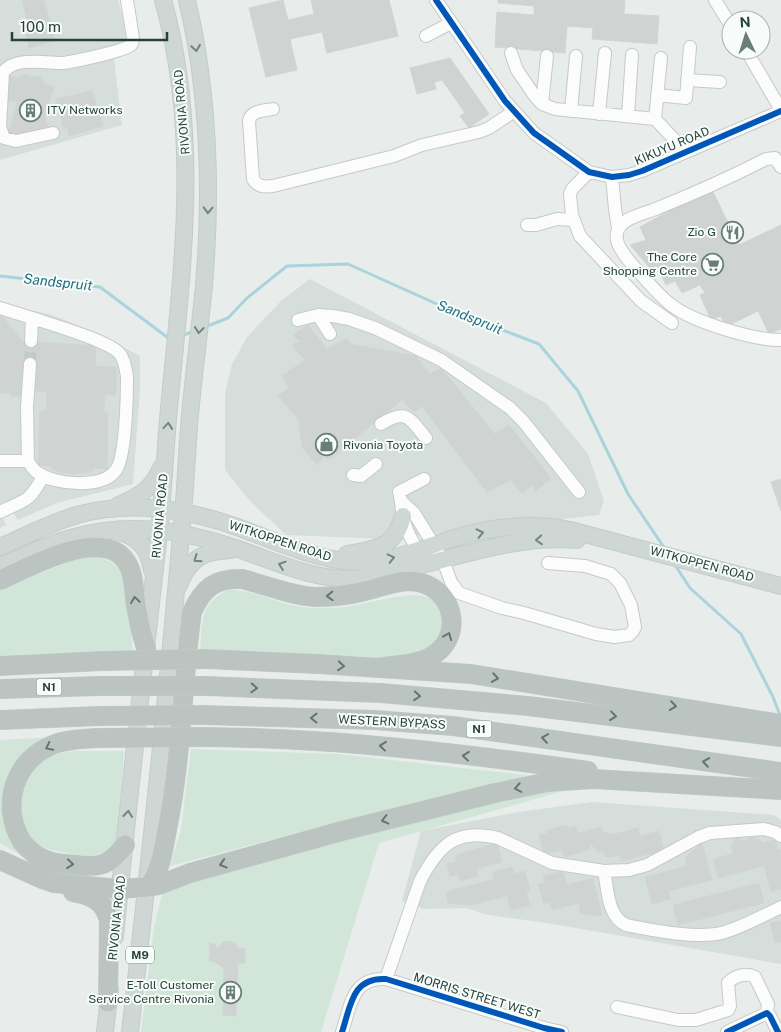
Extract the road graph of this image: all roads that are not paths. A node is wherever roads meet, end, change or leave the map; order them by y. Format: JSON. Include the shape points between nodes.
{"nodes":[{"id":1,"x":127,"y":0,"type":"edge"},
{"id":2,"x":163,"y":0,"type":"edge"},
{"id":3,"x":187,"y":0,"type":"edge"},
{"id":4,"x":436,"y":0,"type":"edge"},
{"id":5,"x":451,"y":23,"type":"junction"},
{"id":6,"x":426,"y":36,"type":"dead end"},
{"id":7,"x":690,"y":47,"type":"dead end"},
{"id":8,"x":511,"y":53,"type":"dead end"},
{"id":9,"x":605,"y":53,"type":"dead end"},
{"id":10,"x":632,"y":55,"type":"dead end"},
{"id":11,"x":547,"y":56,"type":"dead end"},
{"id":12,"x":576,"y":56,"type":"dead end"},
{"id":13,"x":660,"y":58,"type":"dead end"},
{"id":14,"x":752,"y":60,"type":"edge"},
{"id":15,"x":688,"y":80,"type":"junction"},
{"id":16,"x":720,"y":82,"type":"dead end"},
{"id":17,"x":657,"y":95,"type":"junction"},
{"id":18,"x":542,"y":104,"type":"junction"},
{"id":19,"x":273,"y":109,"type":"dead end"},
{"id":20,"x":781,"y":110,"type":"edge"},
{"id":21,"x":571,"y":111,"type":"junction"},
{"id":22,"x":513,"y":112,"type":"junction"},
{"id":23,"x":599,"y":114,"type":"junction"},
{"id":24,"x":628,"y":116,"type":"junction"},
{"id":25,"x":655,"y":119,"type":"junction"},
{"id":26,"x":53,"y":133,"type":"dead end"},
{"id":27,"x":686,"y":152,"type":"junction"},
{"id":28,"x":781,"y":166,"type":"edge"},
{"id":29,"x":589,"y":172,"type":"junction"},
{"id":30,"x":612,"y":177,"type":"junction"},
{"id":31,"x":574,"y":220,"type":"junction"},
{"id":32,"x":527,"y":225,"type":"dead end"},
{"id":33,"x":618,"y":228,"type":"junction"},
{"id":34,"x":0,"y":308,"type":"edge"},
{"id":35,"x":318,"y":315,"type":"junction"},
{"id":36,"x":32,"y":318,"type":"junction"},
{"id":37,"x":298,"y":320,"type":"dead end"},
{"id":38,"x":672,"y":323,"type":"dead end"},
{"id":39,"x":330,"y":334,"type":"dead end"},
{"id":40,"x":781,"y":340,"type":"edge"},
{"id":41,"x":31,"y":341,"type":"tunnel mouth"},
{"id":42,"x":30,"y":364,"type":"tunnel mouth"},
{"id":43,"x":381,"y":424,"type":"dead end"},
{"id":44,"x":426,"y":438,"type":"dead end"},
{"id":45,"x":165,"y":460,"type":"junction"},
{"id":46,"x":0,"y":461,"type":"edge"},
{"id":47,"x":28,"y":461,"type":"junction"},
{"id":48,"x":376,"y":464,"type":"dead end"},
{"id":49,"x":353,"y":475,"type":"dead end"},
{"id":50,"x":43,"y":476,"type":"junction"},
{"id":51,"x":424,"y":479,"type":"dead end"},
{"id":52,"x":579,"y":492,"type":"dead end"},
{"id":53,"x":402,"y":504,"type":"junction"},
{"id":54,"x":112,"y":509,"type":"junction"},
{"id":55,"x":161,"y":510,"type":"junction"},
{"id":56,"x":0,"y":512,"type":"edge"},
{"id":57,"x":183,"y":513,"type":"junction"},
{"id":58,"x":108,"y":530,"type":"junction"},
{"id":59,"x":160,"y":530,"type":"junction"},
{"id":60,"x":181,"y":532,"type":"junction"},
{"id":61,"x":623,"y":545,"type":"junction"},
{"id":62,"x":0,"y":547,"type":"edge"},
{"id":63,"x":425,"y":548,"type":"junction"},
{"id":64,"x":240,"y":549,"type":"junction"},
{"id":65,"x":325,"y":557,"type":"junction"},
{"id":66,"x":548,"y":563,"type":"dead end"},
{"id":67,"x":440,"y":565,"type":"junction"},
{"id":68,"x":0,"y":566,"type":"edge"},
{"id":69,"x":154,"y":577,"type":"junction"},
{"id":70,"x":0,"y":580,"type":"edge"},
{"id":71,"x":781,"y":586,"type":"edge"},
{"id":72,"x":175,"y":596,"type":"junction"},
{"id":73,"x":146,"y":648,"type":"junction"},
{"id":74,"x":0,"y":666,"type":"edge"},
{"id":75,"x":377,"y":668,"type":"junction"},
{"id":76,"x":0,"y":689,"type":"edge"},
{"id":77,"x":0,"y":720,"type":"edge"},
{"id":78,"x":781,"y":724,"type":"edge"},
{"id":79,"x":742,"y":725,"type":"junction"},
{"id":80,"x":781,"y":738,"type":"edge"},
{"id":81,"x":781,"y":772,"type":"edge"},
{"id":82,"x":671,"y":784,"type":"junction"},
{"id":83,"x":781,"y":790,"type":"edge"},
{"id":84,"x":781,"y":836,"type":"edge"},
{"id":85,"x":125,"y":845,"type":"junction"},
{"id":86,"x":2,"y":861,"type":"edge"},
{"id":87,"x":604,"y":871,"type":"junction"},
{"id":88,"x":148,"y":887,"type":"junction"},
{"id":89,"x":120,"y":889,"type":"junction"},
{"id":90,"x":781,"y":907,"type":"edge"},
{"id":91,"x":386,"y":980,"type":"junction"},
{"id":92,"x":108,"y":1002,"type":"junction"},
{"id":93,"x":617,"y":1007,"type":"dead end"},
{"id":94,"x":767,"y":1013,"type":"junction"},
{"id":95,"x":105,"y":1032,"type":"edge"},
{"id":96,"x":130,"y":1032,"type":"edge"},
{"id":97,"x":342,"y":1032,"type":"edge"},
{"id":98,"x":562,"y":1032,"type":"edge"},
{"id":99,"x":726,"y":1032,"type":"edge"},
{"id":100,"x":778,"y":1032,"type":"edge"}],
"edges":[{"from":1,"to":26,"type":"street","via":[[133,41],[128,47],[64,63],[28,62],[6,69],[2,77],[0,127],[4,138],[16,141]]},
{"from":45,"to":2,"type":"main road","name":"RIVONIA ROAD","number":"M9","one_way":true,"via":[[186,196],[182,89]]},
{"from":3,"to":57,"type":"main road","name":"RIVONIA ROAD","number":"M9","one_way":true,"via":[[207,135],[208,218]]},
{"from":4,"to":5,"type":"street","name":"KIKUYU ROAD"},
{"from":5,"to":6,"type":"street"},
{"from":5,"to":22,"type":"street","name":"KIKUYU ROAD"},
{"from":7,"to":15,"type":"street"},
{"from":8,"to":18,"type":"street","via":[[517,70]]},
{"from":9,"to":23,"type":"street"},
{"from":10,"to":24,"type":"street"},
{"from":11,"to":18,"type":"street"},
{"from":12,"to":21,"type":"street"},
{"from":13,"to":17,"type":"street"},
{"from":14,"to":20,"type":"street"},
{"from":15,"to":16,"type":"street"},
{"from":15,"to":17,"type":"street","via":[[686,98]]},
{"from":17,"to":25,"type":"street"},
{"from":18,"to":21,"type":"street"},
{"from":19,"to":22,"type":"street","via":[[249,117],[253,179],[262,187],[479,132]]},
{"from":20,"to":27,"type":"street","name":"KIKUYU ROAD"},
{"from":21,"to":23,"type":"street"},
{"from":22,"to":29,"type":"street","name":"KIKUYU ROAD","via":[[534,133]]},
{"from":23,"to":24,"type":"street"},
{"from":24,"to":25,"type":"street"},
{"from":25,"to":27,"type":"street"},
{"from":27,"to":30,"type":"street","name":"KIKUYU ROAD","via":[[628,176]]},
{"from":28,"to":33,"type":"street","via":[[775,158],[766,159],[627,220]]},
{"from":29,"to":30,"type":"street","name":"KIKUYU ROAD"},
{"from":29,"to":31,"type":"street","via":[[570,194]]},
{"from":30,"to":33,"type":"street"},
{"from":31,"to":32,"type":"street","via":[[558,219]]},
{"from":31,"to":38,"type":"street","via":[[590,249],[641,302]]},
{"from":33,"to":40,"type":"street","via":[[617,241],[622,253],[672,306],[742,335]]},
{"from":34,"to":36,"type":"street"},
{"from":35,"to":37,"type":"street"},
{"from":35,"to":39,"type":"street"},
{"from":35,"to":52,"type":"street","via":[[349,319],[375,328],[441,360],[474,382],[523,421]]},
{"from":36,"to":41,"type":"street"},
{"from":36,"to":50,"type":"street","via":[[114,349],[120,354],[127,374],[122,454],[116,471],[91,482],[66,482]]},
{"from":42,"to":47,"type":"street"},
{"from":43,"to":44,"type":"street","via":[[397,415],[406,416]]},
{"from":45,"to":54,"type":"main road","via":[[148,489]]},
{"from":45,"to":55,"type":"main road","name":"RIVONIA ROAD","number":"M9"},
{"from":46,"to":47,"type":"street"},
{"from":47,"to":50,"type":"street"},
{"from":48,"to":49,"type":"street","via":[[361,476]]},
{"from":50,"to":56,"type":"street","via":[[32,496]]},
{"from":51,"to":53,"type":"street"},
{"from":53,"to":63,"type":"street"},
{"from":53,"to":65,"type":"main road","via":[[399,531],[384,545]]},
{"from":54,"to":55,"type":"main road","name":"WITKOPPEN ROAD"},
{"from":54,"to":62,"type":"main road","name":"WITKOPPEN ROAD","via":[[69,518]]},
{"from":55,"to":57,"type":"main road","name":"WITKOPPEN ROAD"},
{"from":55,"to":59,"type":"main road","name":"RIVONIA ROAD","number":"M9"},
{"from":57,"to":60,"type":"main road","name":"RIVONIA ROAD","number":"M9"},
{"from":57,"to":65,"type":"main road","name":"WITKOPPEN ROAD","via":[[219,521]]},
{"from":58,"to":59,"type":"main road","name":"WITKOPPEN ROAD"},
{"from":58,"to":68,"type":"main road","name":"WITKOPPEN ROAD","via":[[56,543]]},
{"from":58,"to":69,"type":"main road","via":[[128,535],[142,544]]},
{"from":59,"to":60,"type":"main road","name":"WITKOPPEN ROAD"},
{"from":59,"to":69,"type":"main road","name":"RIVONIA ROAD","number":"M9"},
{"from":60,"to":64,"type":"main road","name":"WITKOPPEN ROAD"},
{"from":60,"to":72,"type":"main road","name":"RIVONIA ROAD","number":"M9"},
{"from":63,"to":61,"type":"main road","name":"WITKOPPEN ROAD","one_way":true,"via":[[453,538],[533,525],[570,530]]},
{"from":61,"to":67,"type":"main road","name":"WITKOPPEN ROAD","one_way":true,"via":[[554,538],[534,540],[485,548]]},
{"from":61,"to":71,"type":"main road","name":"WITKOPPEN ROAD"},
{"from":65,"to":63,"type":"main road","name":"WITKOPPEN ROAD","one_way":true,"via":[[356,562],[375,561]]},
{"from":63,"to":67,"type":"street"},
{"from":67,"to":64,"type":"main road","name":"WITKOPPEN ROAD","one_way":true,"via":[[356,579],[338,578],[297,570]]},
{"from":64,"to":72,"type":"main road","one_way":true,"via":[[217,550],[197,558],[186,570]]},
{"from":66,"to":67,"type":"street","via":[[585,566],[611,574],[620,583],[631,605],[633,632],[615,637],[596,634],[493,606],[459,593]]},
{"from":69,"to":73,"type":"main road","name":"RIVONIA ROAD","number":"M9"},
{"from":73,"to":70,"type":"highway","one_way":true,"via":[[130,569],[110,549],[94,546],[75,550]]},
{"from":72,"to":88,"type":"main road","name":"RIVONIA ROAD","number":"M9"},
{"from":85,"to":73,"type":"main road","name":"RIVONIA ROAD","number":"M9","one_way":true},
{"from":74,"to":75,"type":"highway","one_way":true,"bridge":true,"via":[[102,660],[205,659]]},
{"from":75,"to":79,"type":"highway","one_way":true,"via":[[471,674]]},
{"from":75,"to":88,"type":"highway","one_way":true,"via":[[422,660],[440,650],[449,637],[452,622],[447,601],[438,591],[424,584],[400,582],[357,593],[316,597],[242,579],[224,580],[208,588],[192,612],[177,774],[160,862]]},
{"from":76,"to":79,"type":"highway","name":"WESTERN BYPASS","number":"N1","one_way":true,"bridge":true,"via":[[206,686],[381,694]]},
{"from":81,"to":77,"type":"highway","name":"WESTERN BYPASS","number":"N1","one_way":true,"bridge":true,"via":[[454,726],[375,720],[202,715]]},
{"from":78,"to":79,"type":"highway"},
{"from":79,"to":80,"type":"highway","name":"WESTERN BYPASS","number":"N1"},
{"from":82,"to":83,"type":"highway"},
{"from":82,"to":85,"type":"highway","one_way":true,"bridge":true,"via":[[363,744],[271,738],[96,738],[56,744],[42,750],[20,768],[9,792],[9,817],[26,847],[54,863],[85,866],[104,864]]},
{"from":82,"to":88,"type":"highway","one_way":true,"via":[[593,779],[518,788],[270,850]]},
{"from":84,"to":87,"type":"street","via":[[764,829],[710,833],[647,865]]},
{"from":85,"to":89,"type":"main road","name":"RIVONIA ROAD","number":"M9"},
{"from":86,"to":89,"type":"highway","via":[[54,883]]},
{"from":86,"to":92,"type":"highway","via":[[16,873],[41,886],[87,895],[102,905],[109,921]]},
{"from":87,"to":90,"type":"street","via":[[611,908],[619,922],[626,925],[711,935],[737,928]]},
{"from":87,"to":91,"type":"street","via":[[552,863],[489,835],[465,835],[454,839],[443,847],[420,881]]},
{"from":88,"to":89,"type":"highway"},
{"from":88,"to":96,"type":"main road","name":"RIVONIA ROAD","number":"M9"},
{"from":89,"to":92,"type":"main road","name":"RIVONIA ROAD","number":"M9"},
{"from":91,"to":97,"type":"street","via":[[369,980],[360,986]]},
{"from":91,"to":98,"type":"street","name":"MORRIS STREET WEST"},
{"from":92,"to":95,"type":"main road","name":"RIVONIA ROAD","number":"M9"},
{"from":93,"to":94,"type":"street","via":[[678,1020],[696,1020],[728,1010],[728,983],[747,974],[755,977],[768,1004]]},
{"from":94,"to":99,"type":"street"},
{"from":94,"to":100,"type":"street"}]}
